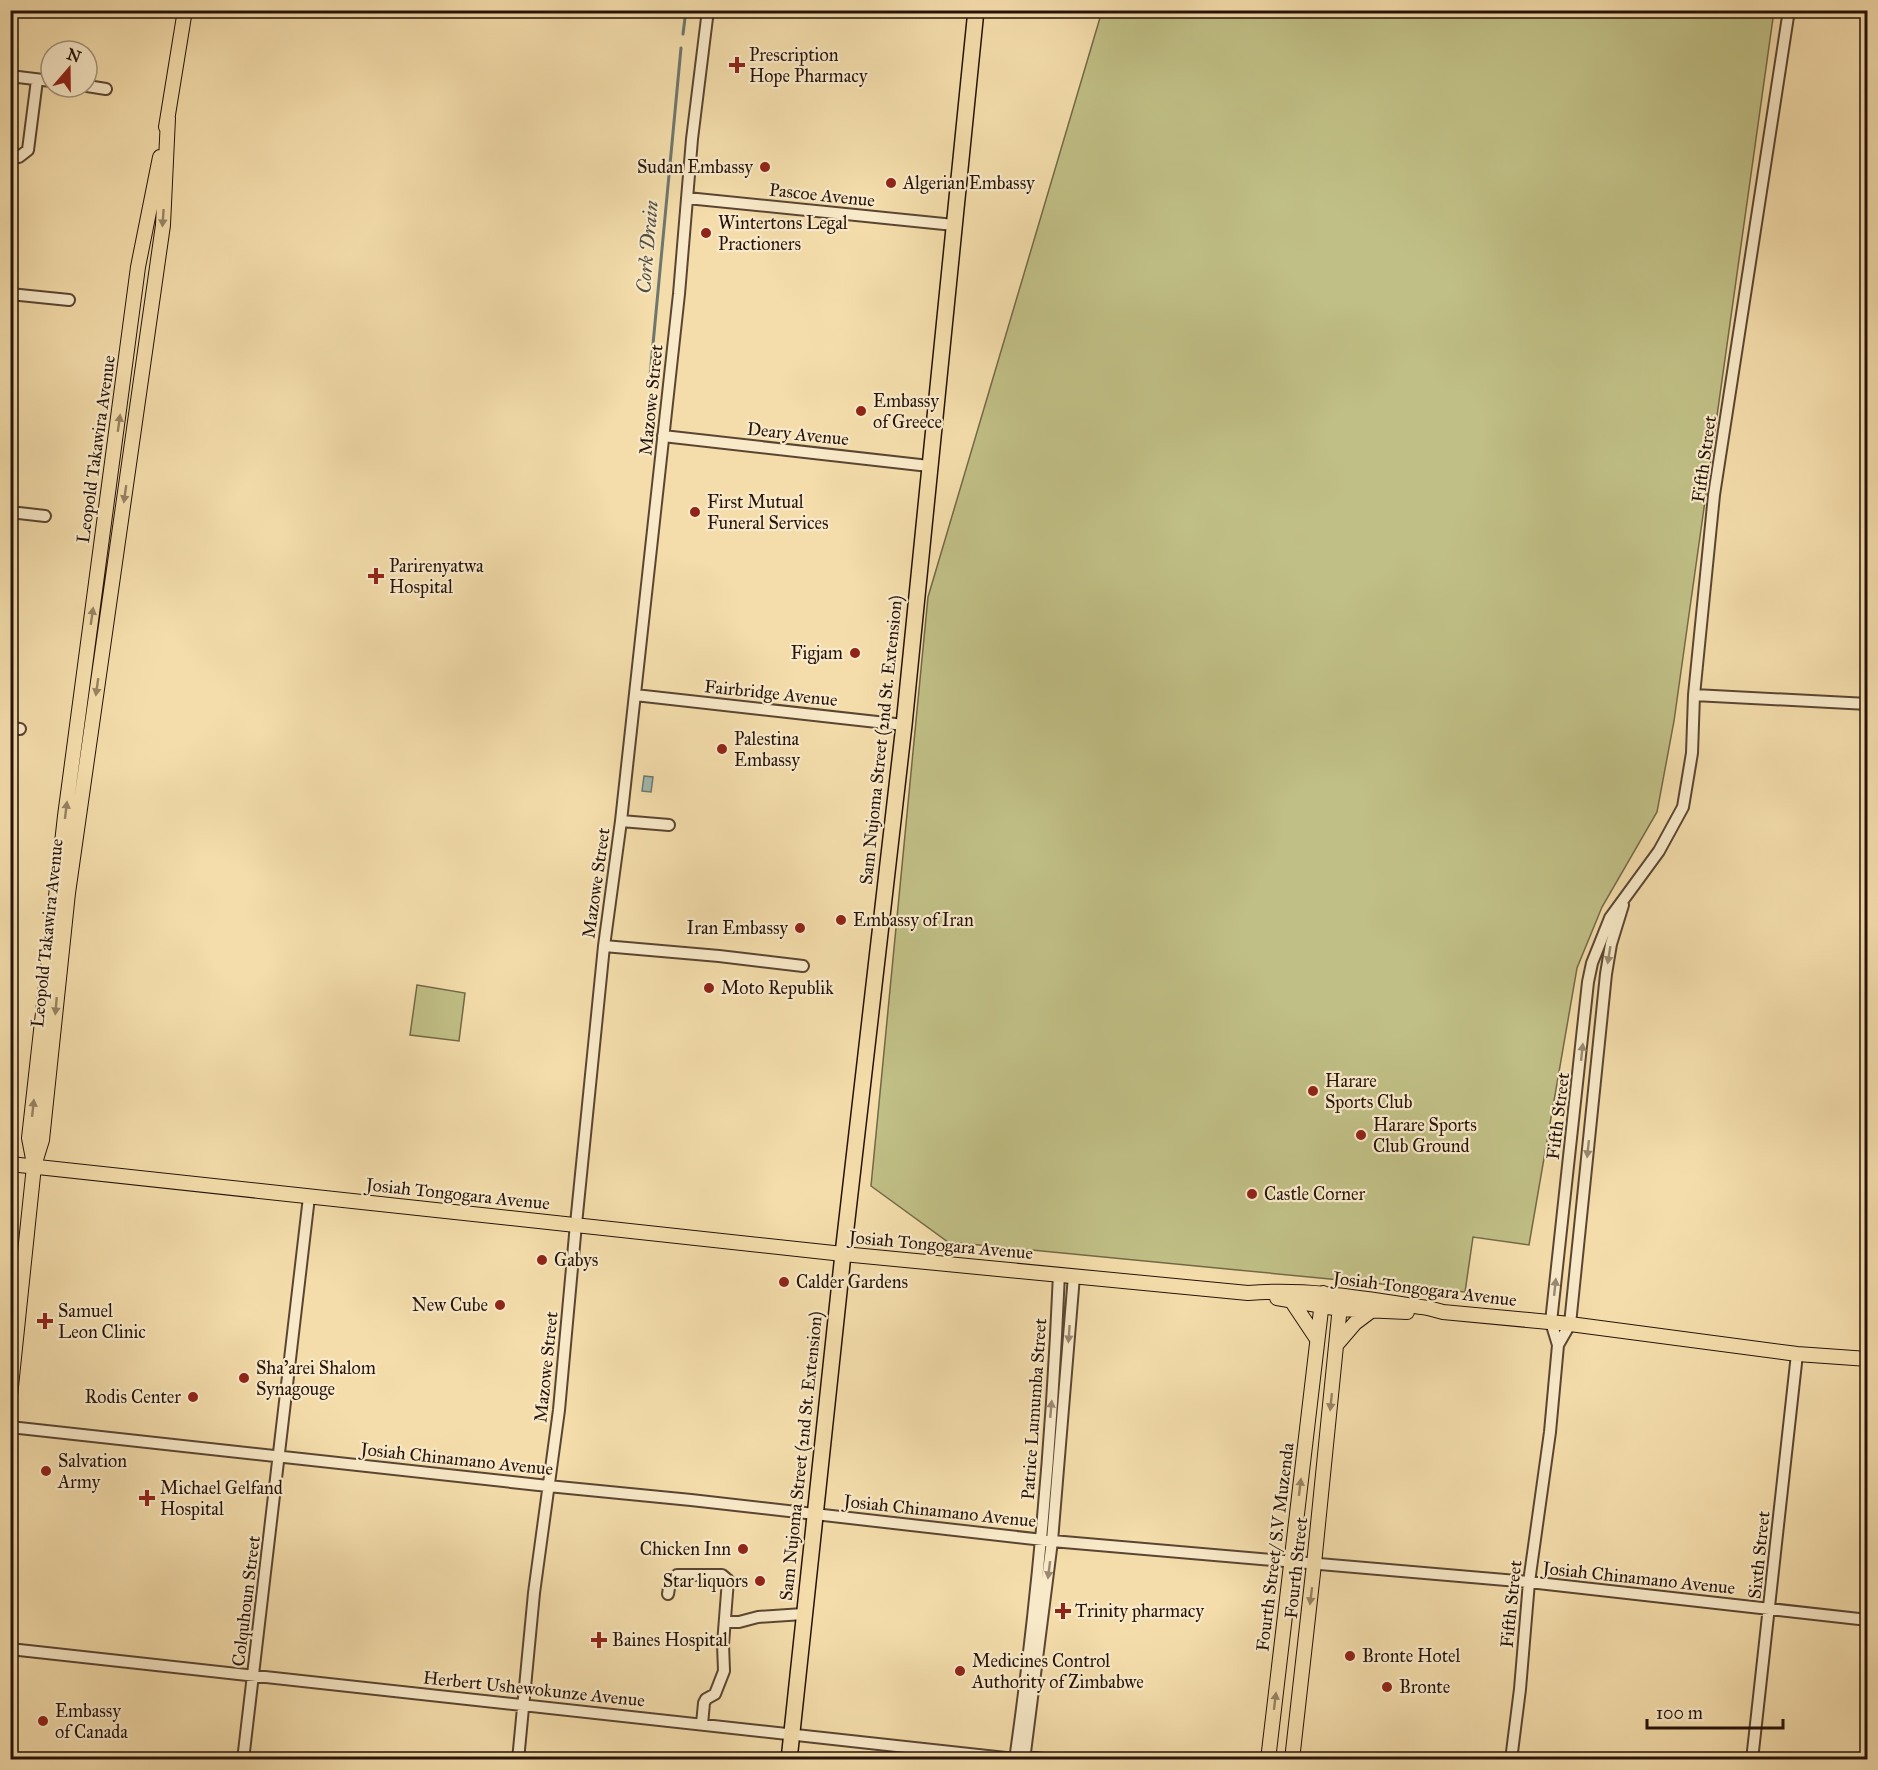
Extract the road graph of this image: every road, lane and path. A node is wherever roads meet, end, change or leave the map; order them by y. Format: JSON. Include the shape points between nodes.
{"nodes":[{"id":1,"x":185,"y":10,"type":"edge"},
{"id":2,"x":708,"y":10,"type":"edge"},
{"id":3,"x":976,"y":10,"type":"edge"},
{"id":4,"x":1789,"y":10,"type":"edge"},
{"id":5,"x":10,"y":76,"type":"edge"},
{"id":6,"x":37,"y":80,"type":"joint"},
{"id":7,"x":99,"y":88,"type":"edge"},
{"id":8,"x":106,"y":89,"type":"dead end"},
{"id":9,"x":168,"y":118,"type":"junction"},
{"id":10,"x":10,"y":156,"type":"edge"},
{"id":11,"x":687,"y":198,"type":"junction"},
{"id":12,"x":954,"y":225,"type":"junction"},
{"id":13,"x":10,"y":294,"type":"edge"},
{"id":14,"x":69,"y":300,"type":"dead end"},
{"id":15,"x":663,"y":436,"type":"junction"},
{"id":16,"x":929,"y":466,"type":"junction"},
{"id":17,"x":10,"y":512,"type":"edge"},
{"id":18,"x":45,"y":516,"type":"dead end"},
{"id":19,"x":635,"y":695,"type":"junction"},
{"id":20,"x":1694,"y":695,"type":"junction"},
{"id":21,"x":1868,"y":704,"type":"edge"},
{"id":22,"x":904,"y":725,"type":"junction"},
{"id":23,"x":621,"y":821,"type":"junction"},
{"id":24,"x":669,"y":825,"type":"dead end"},
{"id":25,"x":1625,"y":899,"type":"junction"},
{"id":26,"x":604,"y":946,"type":"junction"},
{"id":27,"x":803,"y":966,"type":"dead end"},
{"id":28,"x":10,"y":1164,"type":"edge"},
{"id":29,"x":34,"y":1166,"type":"junction"},
{"id":30,"x":309,"y":1197,"type":"junction"},
{"id":31,"x":576,"y":1224,"type":"junction"},
{"id":32,"x":843,"y":1254,"type":"junction"},
{"id":33,"x":1066,"y":1275,"type":"junction"},
{"id":34,"x":1248,"y":1293,"type":"junction"},
{"id":35,"x":1291,"y":1300,"type":"junction"},
{"id":36,"x":1322,"y":1300,"type":"junction"},
{"id":37,"x":1340,"y":1302,"type":"junction"},
{"id":38,"x":1371,"y":1311,"type":"junction"},
{"id":39,"x":1443,"y":1312,"type":"junction"},
{"id":40,"x":1551,"y":1322,"type":"junction"},
{"id":41,"x":1570,"y":1324,"type":"junction"},
{"id":42,"x":1317,"y":1339,"type":"junction"},
{"id":43,"x":1337,"y":1344,"type":"junction"},
{"id":44,"x":1558,"y":1345,"type":"junction"},
{"id":45,"x":1797,"y":1353,"type":"junction"},
{"id":46,"x":1868,"y":1359,"type":"edge"},
{"id":47,"x":10,"y":1396,"type":"edge"},
{"id":48,"x":10,"y":1427,"type":"edge"},
{"id":49,"x":279,"y":1457,"type":"junction"},
{"id":50,"x":548,"y":1486,"type":"junction"},
{"id":51,"x":814,"y":1514,"type":"junction"},
{"id":52,"x":1046,"y":1540,"type":"junction"},
{"id":53,"x":1291,"y":1561,"type":"junction"},
{"id":54,"x":1314,"y":1564,"type":"junction"},
{"id":55,"x":1528,"y":1582,"type":"junction"},
{"id":56,"x":668,"y":1594,"type":"dead end"},
{"id":57,"x":1770,"y":1609,"type":"junction"},
{"id":58,"x":804,"y":1614,"type":"junction"},
{"id":59,"x":1868,"y":1620,"type":"edge"},
{"id":60,"x":725,"y":1622,"type":"junction"},
{"id":61,"x":10,"y":1649,"type":"edge"},
{"id":62,"x":254,"y":1676,"type":"junction"},
{"id":63,"x":524,"y":1704,"type":"junction"},
{"id":64,"x":702,"y":1724,"type":"junction"},
{"id":65,"x":791,"y":1734,"type":"junction"},
{"id":66,"x":1019,"y":1759,"type":"edge"},
{"id":67,"x":243,"y":1760,"type":"edge"},
{"id":68,"x":518,"y":1760,"type":"edge"},
{"id":69,"x":789,"y":1760,"type":"edge"},
{"id":70,"x":1055,"y":1760,"type":"edge"},
{"id":71,"x":1268,"y":1760,"type":"edge"},
{"id":72,"x":1292,"y":1760,"type":"edge"},
{"id":73,"x":1511,"y":1760,"type":"edge"},
{"id":74,"x":1752,"y":1760,"type":"edge"}],
"edges":[{"from":1,"to":9,"type":"main road","name":"Leopold Takawira Avenue"},
{"from":2,"to":11,"type":"street","name":"Mazowe Street"},
{"from":3,"to":12,"type":"highway","name":"Sam Nujoma Street (2nd St. Extension)"},
{"from":4,"to":20,"type":"street","name":"Fifth Street","via":[[1714,495]]},
{"from":5,"to":6,"type":"street"},
{"from":6,"to":10,"type":"street","via":[[28,150],[19,157]]},
{"from":7,"to":8,"type":"street"},
{"from":9,"to":29,"type":"main road","name":"Leopold Takawira Avenue","one_way":true,"via":[[158,265],[69,883],[42,1140]]},
{"from":29,"to":9,"type":"main road","name":"Leopold Takawira Avenue","one_way":true,"via":[[29,1138],[65,816],[138,267]]},
{"from":11,"to":12,"type":"street","name":"Pascoe Avenue"},
{"from":11,"to":15,"type":"street","name":"Mazowe Street"},
{"from":12,"to":16,"type":"highway","name":"Sam Nujoma Street (2nd St. Extension)"},
{"from":13,"to":14,"type":"street"},
{"from":15,"to":16,"type":"street","name":"Deary Avenue"},
{"from":15,"to":19,"type":"street","name":"Mazowe Street"},
{"from":16,"to":22,"type":"highway","name":"Sam Nujoma Street (2nd St. Extension)"},
{"from":17,"to":18,"type":"street"},
{"from":19,"to":22,"type":"street","name":"Fairbridge Avenue"},
{"from":19,"to":23,"type":"street","name":"Mazowe Street"},
{"from":20,"to":21,"type":"street"},
{"from":20,"to":25,"type":"street","name":"Fifth Street","via":[[1692,753],[1683,807],[1659,851]]},
{"from":22,"to":32,"type":"highway","name":"Sam Nujoma Street (2nd St. Extension)"},
{"from":23,"to":24,"type":"street"},
{"from":23,"to":26,"type":"street","name":"Mazowe Street"},
{"from":40,"to":25,"type":"street","name":"Fifth Street","one_way":true,"via":[[1588,982],[1610,918]]},
{"from":25,"to":41,"type":"street","name":"Fifth Street","one_way":true,"via":[[1606,974]]},
{"from":26,"to":27,"type":"street"},
{"from":26,"to":31,"type":"street","name":"Mazowe Street"},
{"from":28,"to":29,"type":"main road","name":"Josiah Tongogara Avenue"},
{"from":29,"to":30,"type":"main road","name":"Josiah Tongogara Avenue"},
{"from":29,"to":47,"type":"main road"},
{"from":30,"to":31,"type":"main road","name":"Josiah Tongogara Avenue"},
{"from":30,"to":49,"type":"street","name":"Colquhoun Street"},
{"from":31,"to":32,"type":"main road","name":"Josiah Tongogara Avenue"},
{"from":31,"to":50,"type":"street","name":"Mazowe Street"},
{"from":32,"to":33,"type":"main road","name":"Josiah Tongogara Avenue"},
{"from":32,"to":51,"type":"highway","name":"Sam Nujoma Street (2nd St. Extension)"},
{"from":33,"to":34,"type":"main road","name":"Josiah Tongogara Avenue"},
{"from":33,"to":52,"type":"street","name":"Patrice Lumumba Street"},
{"from":34,"to":35,"type":"main road"},
{"from":34,"to":36,"type":"main road","name":"Josiah Tongogara Avenue","via":[[1279,1291]]},
{"from":35,"to":36,"type":"main road"},
{"from":35,"to":42,"type":"main road"},
{"from":36,"to":37,"type":"main road"},
{"from":36,"to":42,"type":"main road"},
{"from":37,"to":38,"type":"main road"},
{"from":37,"to":39,"type":"main road","name":"Josiah Tongogara Avenue"},
{"from":37,"to":43,"type":"main road","name":"Fourth Street"},
{"from":38,"to":39,"type":"main road"},
{"from":38,"to":43,"type":"main road"},
{"from":39,"to":40,"type":"main road","name":"Josiah Tongogara Avenue"},
{"from":40,"to":41,"type":"main road","name":"Josiah Tongogara Avenue"},
{"from":40,"to":44,"type":"street","name":"Fifth Street"},
{"from":41,"to":44,"type":"street","name":"Fifth Street"},
{"from":41,"to":45,"type":"main road","name":"Josiah Tongogara Avenue"},
{"from":53,"to":42,"type":"main road","name":"Fourth Street/ S.V Muzenda","one_way":true},
{"from":43,"to":54,"type":"main road","name":"Fourth Street","one_way":true},
{"from":44,"to":55,"type":"street","name":"Fifth Street"},
{"from":45,"to":46,"type":"main road","name":"Josiah Tongogara Avenue"},
{"from":45,"to":57,"type":"street","name":"Sixth Street"},
{"from":48,"to":49,"type":"street","name":"Josiah Chinamano Avenue"},
{"from":49,"to":50,"type":"street","name":"Josiah Chinamano Avenue"},
{"from":49,"to":62,"type":"street","name":"Colquhoun Street"},
{"from":50,"to":51,"type":"street","name":"Josiah Chinamano Avenue"},
{"from":50,"to":63,"type":"street","name":"Mazowe Street"},
{"from":51,"to":52,"type":"street","name":"Josiah Chinamano Avenue"},
{"from":51,"to":58,"type":"highway","name":"Sam Nujoma Street (2nd St. Extension)"},
{"from":52,"to":53,"type":"street","name":"Josiah Chinamano Avenue"},
{"from":52,"to":66,"type":"street","name":"Patrice Lumumba Street"},
{"from":53,"to":54,"type":"street","name":"Josiah Chinamano Avenue"},
{"from":71,"to":53,"type":"main road","name":"Fourth Street/ S.V Muzenda","one_way":true},
{"from":54,"to":55,"type":"street","name":"Josiah Chinamano Avenue"},
{"from":54,"to":72,"type":"main road","name":"Fourth Street","one_way":true},
{"from":55,"to":57,"type":"street","name":"Josiah Chinamano Avenue"},
{"from":55,"to":73,"type":"street","name":"Fifth Street"},
{"from":56,"to":60,"type":"street","via":[[670,1582],[677,1575],[722,1575],[728,1580]]},
{"from":57,"to":59,"type":"street","name":"Josiah Chinamano Avenue"},
{"from":57,"to":74,"type":"street","name":"Sixth Street"},
{"from":58,"to":60,"type":"street"},
{"from":58,"to":65,"type":"highway","name":"Sam Nujoma Street (2nd St. Extension)"},
{"from":60,"to":64,"type":"street","via":[[724,1671],[715,1694],[706,1699]]},
{"from":61,"to":62,"type":"street","name":"Herbert Ushewokunze Avenue"},
{"from":62,"to":63,"type":"street","name":"Herbert Ushewokunze Avenue"},
{"from":62,"to":67,"type":"street","name":"Colquhoun Street"},
{"from":63,"to":64,"type":"street","name":"Herbert Ushewokunze Avenue"},
{"from":63,"to":68,"type":"street","name":"Mazowe Street"},
{"from":64,"to":65,"type":"street","name":"Herbert Ushewokunze Avenue"},
{"from":65,"to":66,"type":"street","name":"Herbert Ushewokunze Avenue"},
{"from":65,"to":69,"type":"highway","name":"Sam Nujoma Street (2nd St. Extension)"},
{"from":66,"to":70,"type":"street","name":"Herbert Ushewokunze Avenue"}]}
